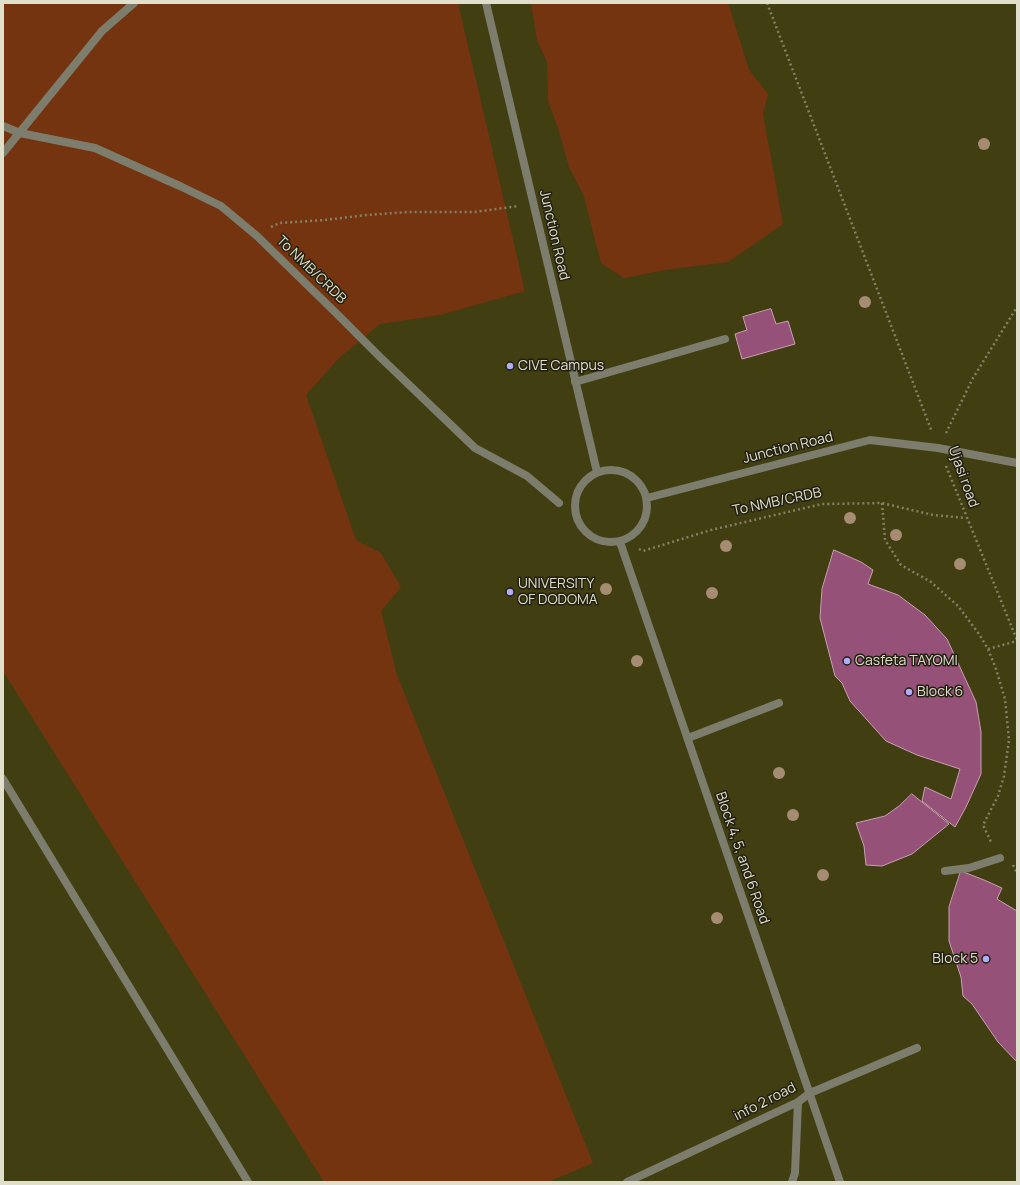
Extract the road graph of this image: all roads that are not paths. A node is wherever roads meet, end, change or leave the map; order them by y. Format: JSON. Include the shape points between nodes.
{"nodes":[{"id":1,"x":134,"y":3,"type":"edge"},
{"id":2,"x":486,"y":3,"type":"edge"},
{"id":3,"x":3,"y":126,"type":"edge"},
{"id":4,"x":20,"y":133,"type":"junction"},
{"id":5,"x":3,"y":153,"type":"edge"},
{"id":6,"x":725,"y":340,"type":"dead end"},
{"id":7,"x":575,"y":382,"type":"junction"},
{"id":8,"x":1017,"y":463,"type":"edge"},
{"id":9,"x":597,"y":472,"type":"junction"},
{"id":10,"x":647,"y":498,"type":"junction"},
{"id":11,"x":560,"y":502,"type":"dead end"},
{"id":12,"x":620,"y":542,"type":"junction"},
{"id":13,"x":779,"y":703,"type":"dead end"},
{"id":14,"x":688,"y":738,"type":"junction"},
{"id":15,"x":3,"y":779,"type":"edge"},
{"id":16,"x":1000,"y":858,"type":"road end"},
{"id":17,"x":945,"y":871,"type":"dead end"},
{"id":18,"x":917,"y":1048,"type":"dead end"},
{"id":19,"x":810,"y":1093,"type":"junction"},
{"id":20,"x":798,"y":1102,"type":"junction"},
{"id":21,"x":248,"y":1182,"type":"edge"},
{"id":22,"x":627,"y":1182,"type":"edge"},
{"id":23,"x":792,"y":1182,"type":"edge"},
{"id":24,"x":840,"y":1182,"type":"edge"}],
"edges":[{"from":1,"to":4,"type":"street","via":[[102,31]]},
{"from":2,"to":7,"type":"street","name":"Junction Road"},
{"from":3,"to":4,"type":"street","name":"To NMB/CRDB"},
{"from":4,"to":5,"type":"street"},
{"from":4,"to":11,"type":"street","name":"To NMB/CRDB","via":[[95,148],[221,206],[257,236],[475,448],[527,476]]},
{"from":6,"to":7,"type":"street"},
{"from":7,"to":9,"type":"street","name":"Junction Road"},
{"from":8,"to":10,"type":"street","name":"Junction Road","via":[[938,448],[870,440]]},
{"from":9,"to":10,"type":"street","via":[[622,471],[642,486]]},
{"from":9,"to":12,"type":"street","via":[[580,486],[574,506],[576,517],[581,527],[598,541]]},
{"from":10,"to":12,"type":"street","via":[[645,520],[639,530]]},
{"from":12,"to":14,"type":"street","name":"Block 4, 5, and 6 Road"},
{"from":13,"to":14,"type":"street"},
{"from":14,"to":19,"type":"street","name":"Block 4, 5, and 6 Road"},
{"from":15,"to":21,"type":"street"},
{"from":16,"to":17,"type":"street","via":[[968,868]]},
{"from":18,"to":19,"type":"street","name":"info 2 road"},
{"from":19,"to":20,"type":"street","name":"info 2 road"},
{"from":19,"to":24,"type":"street","name":"Block 4, 5, and 6 Road"},
{"from":20,"to":22,"type":"street","name":"info 2 road"},
{"from":20,"to":23,"type":"street","via":[[795,1173]]}]}
